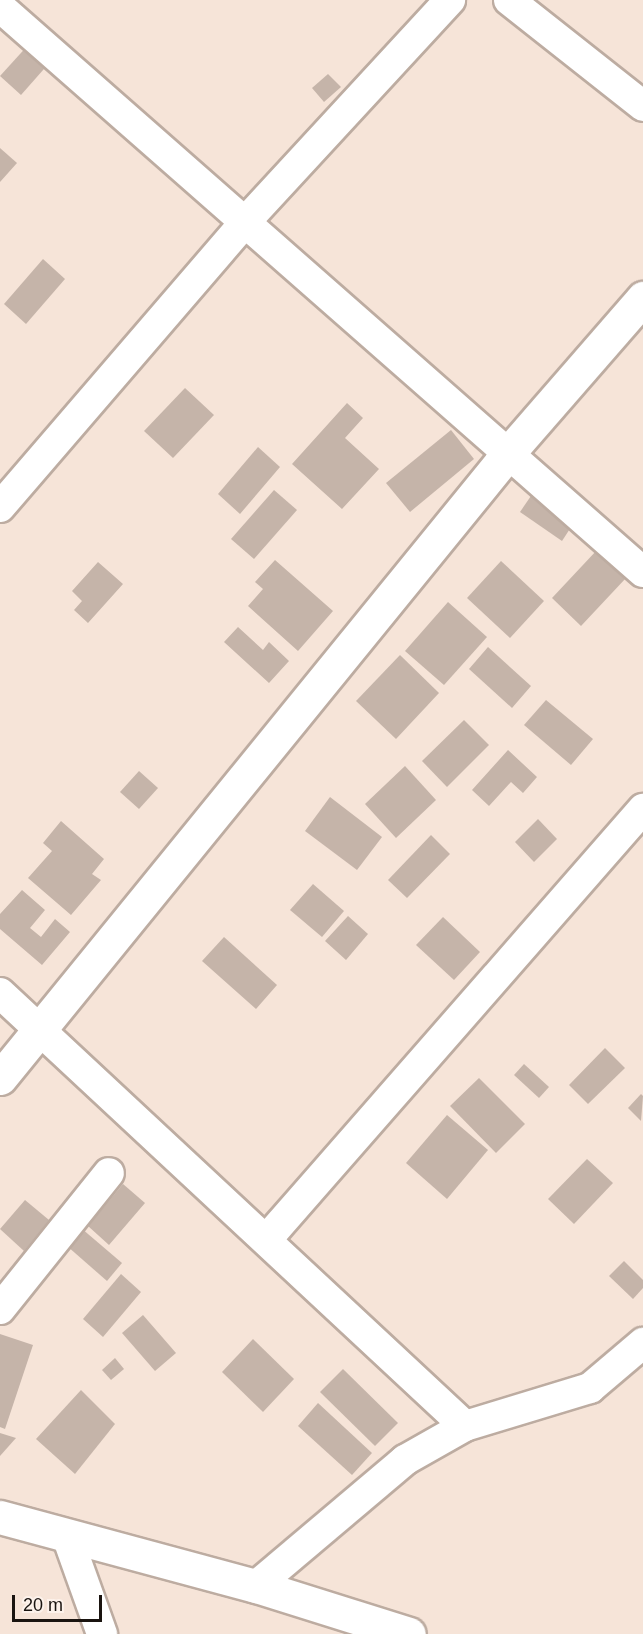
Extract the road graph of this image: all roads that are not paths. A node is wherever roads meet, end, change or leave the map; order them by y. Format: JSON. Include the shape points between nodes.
{"nodes":[{"id":1,"x":450,"y":0,"type":"edge"},
{"id":2,"x":509,"y":0,"type":"edge"},
{"id":3,"x":7,"y":11,"type":"edge"},
{"id":4,"x":643,"y":106,"type":"edge"},
{"id":5,"x":246,"y":221,"type":"junction"},
{"id":6,"x":643,"y":298,"type":"edge"},
{"id":7,"x":510,"y":451,"type":"junction"},
{"id":8,"x":0,"y":507,"type":"edge"},
{"id":9,"x":643,"y":572,"type":"edge"},
{"id":10,"x":643,"y":809,"type":"edge"},
{"id":11,"x":0,"y":993,"type":"edge"},
{"id":12,"x":40,"y":1029,"type":"junction"},
{"id":13,"x":0,"y":1078,"type":"edge"},
{"id":14,"x":109,"y":1173,"type":"dead end"},
{"id":15,"x":266,"y":1240,"type":"junction"},
{"id":16,"x":0,"y":1309,"type":"edge"},
{"id":17,"x":643,"y":1342,"type":"edge"},
{"id":18,"x":465,"y":1426,"type":"junction"},
{"id":19,"x":0,"y":1517,"type":"edge"},
{"id":20,"x":68,"y":1536,"type":"junction"},
{"id":21,"x":256,"y":1586,"type":"junction"},
{"id":22,"x":102,"y":1634,"type":"edge"},
{"id":23,"x":409,"y":1634,"type":"edge"}],
"edges":[{"from":1,"to":5,"type":"street"},
{"from":2,"to":4,"type":"street"},
{"from":3,"to":5,"type":"street"},
{"from":5,"to":7,"type":"street"},
{"from":5,"to":8,"type":"street"},
{"from":6,"to":7,"type":"street"},
{"from":7,"to":9,"type":"street"},
{"from":7,"to":12,"type":"street"},
{"from":10,"to":15,"type":"street"},
{"from":11,"to":12,"type":"street"},
{"from":12,"to":13,"type":"street"},
{"from":12,"to":15,"type":"street"},
{"from":14,"to":16,"type":"street"},
{"from":15,"to":18,"type":"street"},
{"from":17,"to":18,"type":"street","via":[[590,1388]]},
{"from":18,"to":21,"type":"street","via":[[405,1460]]},
{"from":19,"to":20,"type":"street"},
{"from":20,"to":21,"type":"street"},
{"from":20,"to":22,"type":"street"},
{"from":21,"to":23,"type":"street"}]}
